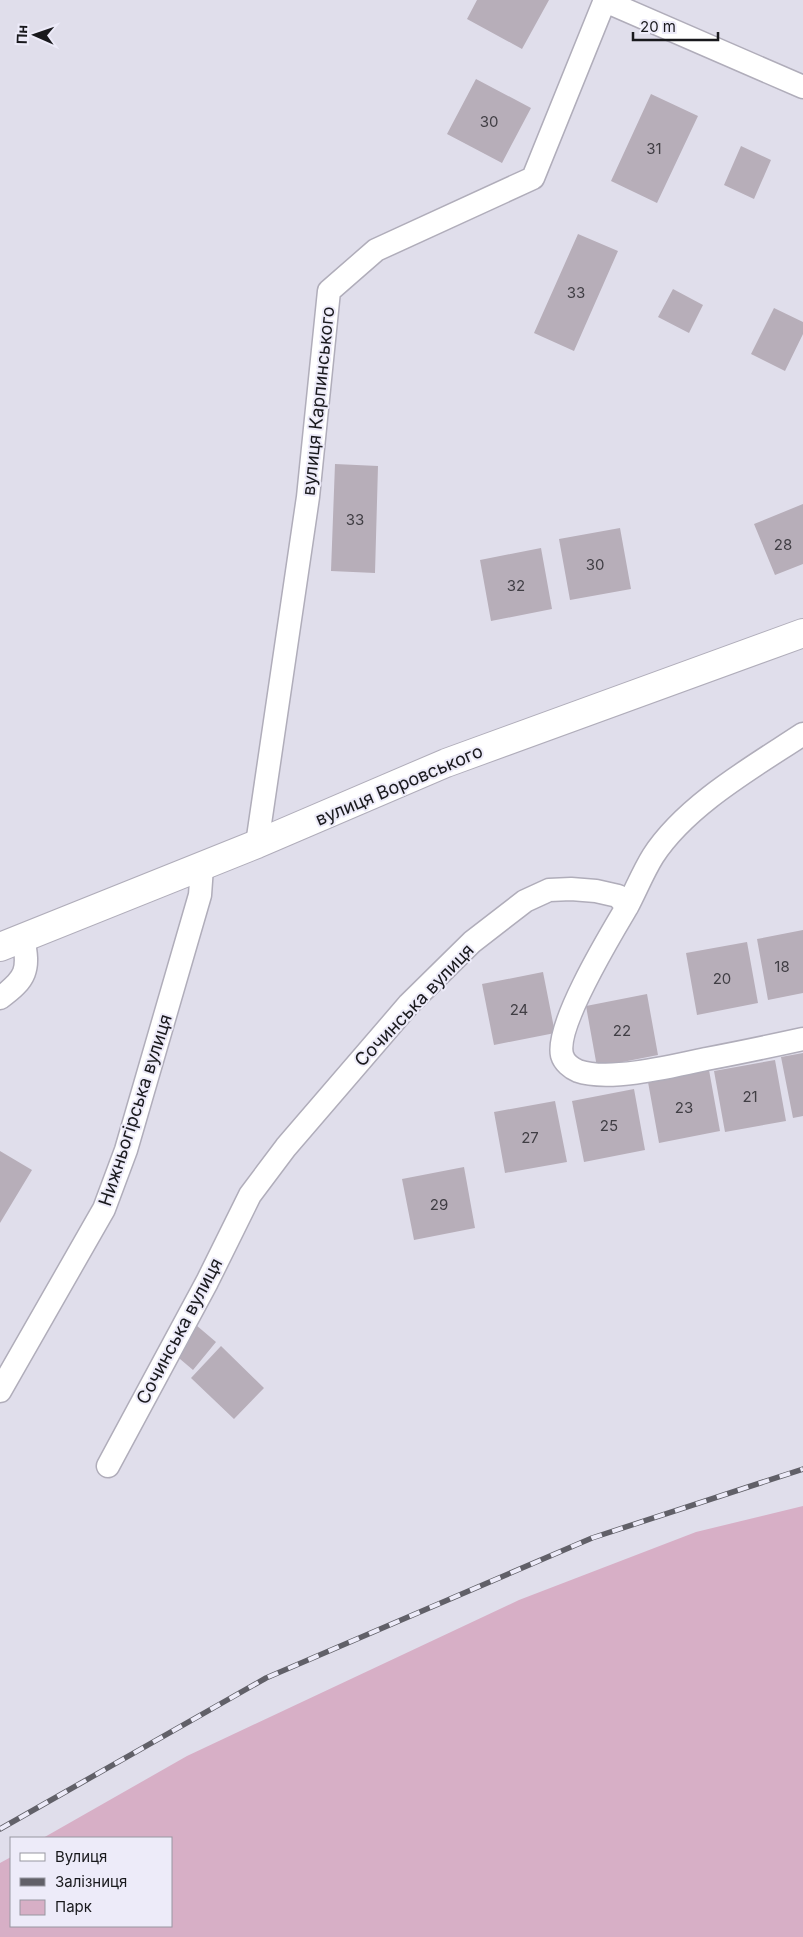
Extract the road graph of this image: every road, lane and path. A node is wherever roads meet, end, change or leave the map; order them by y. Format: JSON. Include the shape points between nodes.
{"nodes":[{"id":1,"x":605,"y":0,"type":"edge"},
{"id":2,"x":803,"y":87,"type":"edge"},
{"id":3,"x":803,"y":633,"type":"edge"},
{"id":4,"x":803,"y":734,"type":"edge"},
{"id":5,"x":258,"y":844,"type":"junction"},
{"id":6,"x":202,"y":867,"type":"junction"},
{"id":7,"x":627,"y":906,"type":"junction"},
{"id":8,"x":11,"y":943,"type":"edge"},
{"id":9,"x":0,"y":998,"type":"edge"},
{"id":10,"x":803,"y":1039,"type":"edge"},
{"id":11,"x":0,"y":1391,"type":"edge"},
{"id":12,"x":108,"y":1466,"type":"dead end"}],
"edges":[{"from":1,"to":2,"type":"street"},
{"from":1,"to":5,"type":"street","name":"вулиця Карпинського","via":[[533,178],[376,250],[329,291],[308,497]]},
{"from":3,"to":5,"type":"street","name":"вулиця Воровського","via":[[446,763]]},
{"from":4,"to":7,"type":"street","via":[[684,818],[654,855]]},
{"from":5,"to":6,"type":"street","name":"вулиця Воровського"},
{"from":6,"to":8,"type":"street","name":"вулиця Воровського"},
{"from":6,"to":11,"type":"street","name":"Нижньогірська вулиця","via":[[200,896],[126,1150],[104,1210]]},
{"from":7,"to":10,"type":"street","via":[[573,1010],[562,1040],[562,1056],[568,1065],[578,1071],[616,1074],[656,1070]]},
{"from":7,"to":12,"type":"street","name":"Сочинська вулиця","via":[[618,896],[571,889],[549,890],[524,901],[472,942],[409,1004],[286,1147],[250,1195]]},
{"from":8,"to":9,"type":"street","via":[[26,953],[26,968],[17,985]]}]}
